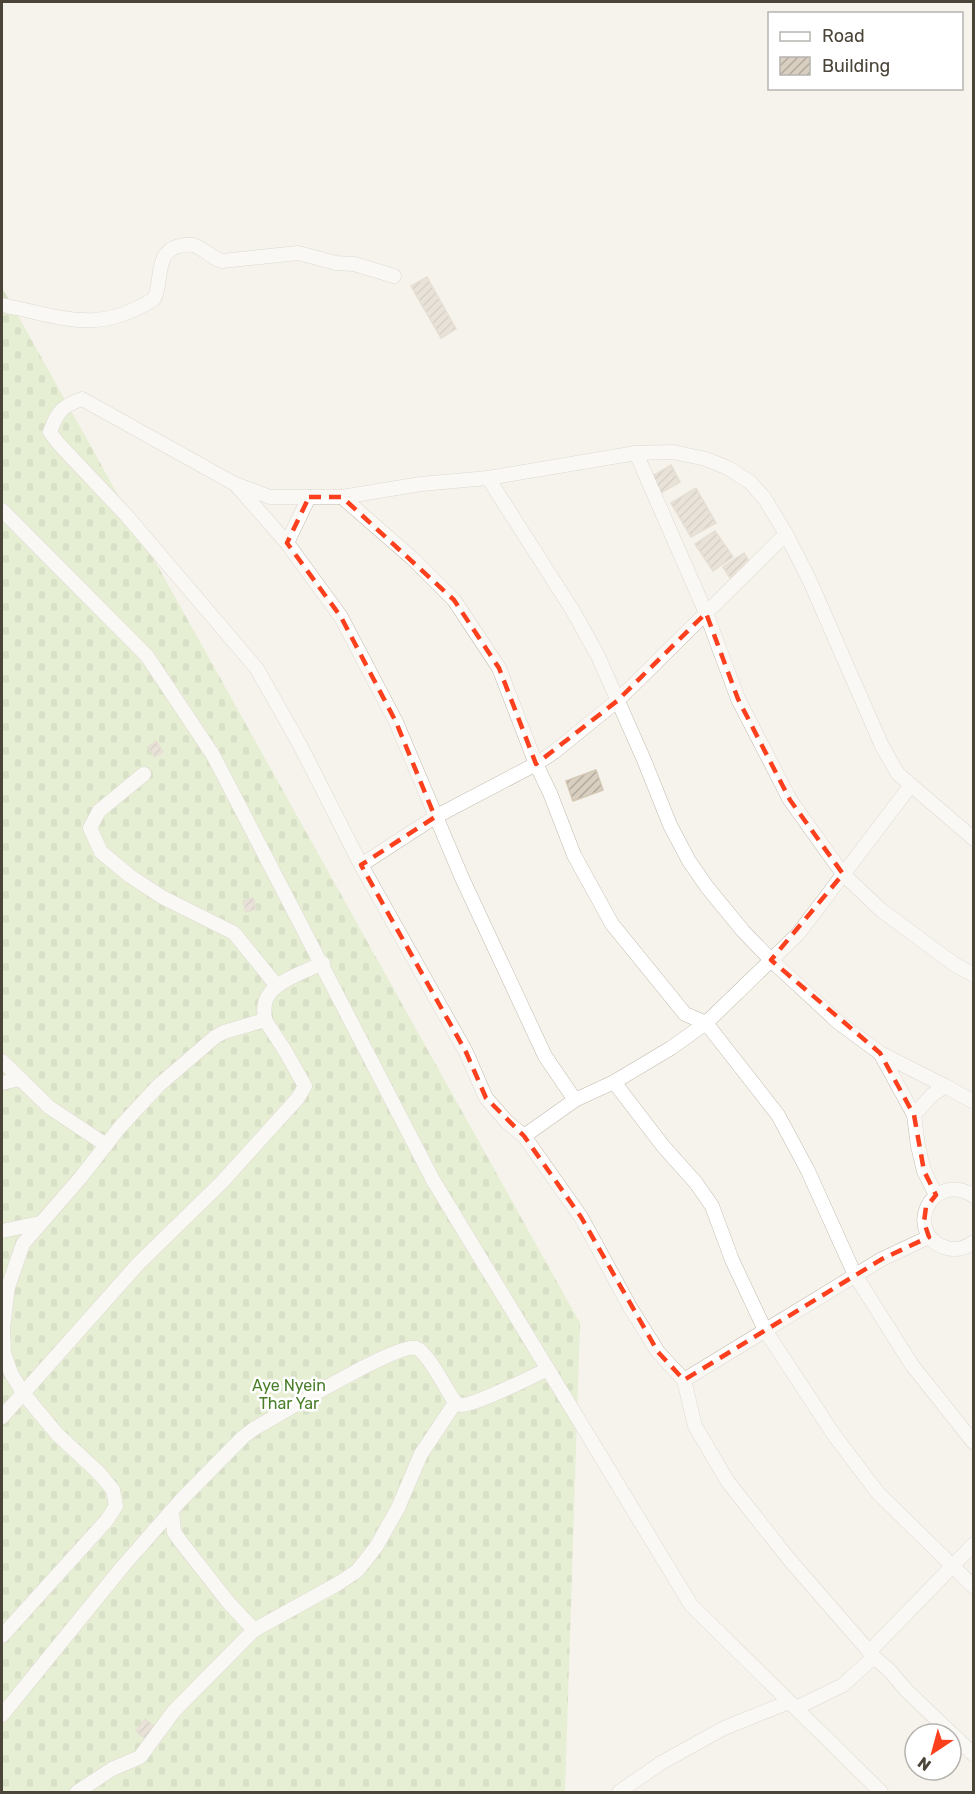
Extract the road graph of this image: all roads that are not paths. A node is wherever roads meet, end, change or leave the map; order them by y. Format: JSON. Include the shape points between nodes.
{"nodes":[{"id":1,"x":394,"y":276,"type":"dead end"},
{"id":2,"x":2,"y":305,"type":"edge"},
{"id":3,"x":636,"y":453,"type":"junction"},
{"id":4,"x":488,"y":478,"type":"junction"},
{"id":5,"x":235,"y":484,"type":"junction"},
{"id":6,"x":309,"y":497,"type":"junction"},
{"id":7,"x":342,"y":497,"type":"junction"},
{"id":8,"x":2,"y":510,"type":"edge"},
{"id":9,"x":786,"y":534,"type":"junction"},
{"id":10,"x":287,"y":543,"type":"junction"},
{"id":11,"x":706,"y":613,"type":"junction"},
{"id":12,"x":617,"y":701,"type":"junction"},
{"id":13,"x":536,"y":764,"type":"junction"},
{"id":14,"x":144,"y":774,"type":"dead end"},
{"id":15,"x":911,"y":785,"type":"junction"},
{"id":16,"x":435,"y":817,"type":"junction"},
{"id":17,"x":974,"y":838,"type":"edge"},
{"id":18,"x":361,"y":865,"type":"junction"},
{"id":19,"x":843,"y":874,"type":"junction"},
{"id":20,"x":771,"y":960,"type":"junction"},
{"id":21,"x":322,"y":963,"type":"junction"},
{"id":22,"x":974,"y":975,"type":"edge"},
{"id":23,"x":277,"y":986,"type":"junction"},
{"id":24,"x":265,"y":1020,"type":"junction"},
{"id":25,"x":706,"y":1023,"type":"junction"},
{"id":26,"x":880,"y":1053,"type":"junction"},
{"id":27,"x":2,"y":1061,"type":"edge"},
{"id":28,"x":20,"y":1078,"type":"junction"},
{"id":29,"x":614,"y":1082,"type":"junction"},
{"id":30,"x":2,"y":1083,"type":"edge"},
{"id":31,"x":945,"y":1086,"type":"junction"},
{"id":32,"x":575,"y":1100,"type":"junction"},
{"id":33,"x":974,"y":1102,"type":"edge"},
{"id":34,"x":914,"y":1114,"type":"junction"},
{"id":35,"x":524,"y":1136,"type":"junction"},
{"id":36,"x":106,"y":1145,"type":"junction"},
{"id":37,"x":936,"y":1195,"type":"junction"},
{"id":38,"x":974,"y":1196,"type":"edge"},
{"id":39,"x":40,"y":1223,"type":"junction"},
{"id":40,"x":2,"y":1231,"type":"edge"},
{"id":41,"x":929,"y":1237,"type":"junction"},
{"id":42,"x":971,"y":1250,"type":"edge"},
{"id":43,"x":855,"y":1275,"type":"junction"},
{"id":44,"x":765,"y":1330,"type":"junction"},
{"id":45,"x":548,"y":1369,"type":"junction"},
{"id":46,"x":684,"y":1380,"type":"junction"},
{"id":47,"x":23,"y":1393,"type":"junction"},
{"id":48,"x":455,"y":1402,"type":"junction"},
{"id":49,"x":2,"y":1416,"type":"edge"},
{"id":50,"x":974,"y":1443,"type":"edge"},
{"id":51,"x":172,"y":1511,"type":"junction"},
{"id":52,"x":974,"y":1544,"type":"edge"},
{"id":53,"x":952,"y":1565,"type":"junction"},
{"id":54,"x":974,"y":1587,"type":"edge"},
{"id":55,"x":254,"y":1630,"type":"junction"},
{"id":56,"x":2,"y":1636,"type":"edge"},
{"id":57,"x":871,"y":1655,"type":"junction"},
{"id":58,"x":793,"y":1705,"type":"junction"},
{"id":59,"x":2,"y":1715,"type":"edge"},
{"id":60,"x":974,"y":1755,"type":"edge"},
{"id":61,"x":77,"y":1792,"type":"edge"},
{"id":62,"x":619,"y":1792,"type":"edge"},
{"id":63,"x":881,"y":1792,"type":"edge"}],
"edges":[{"from":1,"to":2,"type":"street","via":[[298,253],[222,261],[187,244],[174,247],[164,259],[154,298],[122,315],[78,321]]},
{"from":3,"to":4,"type":"street"},
{"from":3,"to":9,"type":"street","via":[[673,452],[728,468],[750,482]]},
{"from":3,"to":11,"type":"street"},
{"from":4,"to":7,"type":"street"},
{"from":4,"to":12,"type":"street","via":[[573,611]]},
{"from":5,"to":6,"type":"street","via":[[270,497]]},
{"from":5,"to":10,"type":"street"},
{"from":5,"to":18,"type":"street","via":[[82,399],[65,405],[54,419],[50,432],[257,669]]},
{"from":6,"to":7,"type":"street"},
{"from":6,"to":10,"type":"street"},
{"from":7,"to":13,"type":"street","via":[[454,600],[499,668]]},
{"from":8,"to":21,"type":"street","via":[[147,656],[213,755]]},
{"from":9,"to":11,"type":"street"},
{"from":9,"to":15,"type":"street","via":[[882,746],[898,774]]},
{"from":10,"to":16,"type":"street","via":[[341,618],[396,722]]},
{"from":11,"to":12,"type":"street"},
{"from":11,"to":19,"type":"street","via":[[738,699],[790,800]]},
{"from":12,"to":13,"type":"street"},
{"from":12,"to":20,"type":"street","via":[[689,861],[707,888]]},
{"from":13,"to":16,"type":"street"},
{"from":13,"to":25,"type":"street","via":[[574,855],[612,924],[685,1014]]},
{"from":14,"to":23,"type":"street","via":[[99,811],[90,828],[101,852],[162,897],[234,933]]},
{"from":15,"to":17,"type":"street"},
{"from":15,"to":19,"type":"street"},
{"from":16,"to":18,"type":"street"},
{"from":16,"to":32,"type":"street","via":[[544,1056]]},
{"from":18,"to":35,"type":"street","via":[[466,1052],[486,1098]]},
{"from":19,"to":20,"type":"street","via":[[798,934]]},
{"from":19,"to":22,"type":"street","via":[[881,910]]},
{"from":20,"to":25,"type":"street"},
{"from":20,"to":26,"type":"street","via":[[838,1022]]},
{"from":21,"to":23,"type":"street"},
{"from":21,"to":45,"type":"street","via":[[433,1180]]},
{"from":23,"to":24,"type":"street","via":[[264,1007]]},
{"from":24,"to":36,"type":"street","via":[[215,1037],[159,1085]]},
{"from":24,"to":47,"type":"street","via":[[305,1086],[298,1098],[222,1182],[138,1264]]},
{"from":25,"to":29,"type":"street"},
{"from":25,"to":43,"type":"street","via":[[778,1115],[804,1162]]},
{"from":26,"to":31,"type":"street"},
{"from":26,"to":34,"type":"street"},
{"from":27,"to":28,"type":"street"},
{"from":28,"to":30,"type":"street"},
{"from":28,"to":36,"type":"street","via":[[49,1107]]},
{"from":29,"to":32,"type":"street"},
{"from":29,"to":44,"type":"street","via":[[712,1206]]},
{"from":31,"to":33,"type":"street"},
{"from":31,"to":34,"type":"street"},
{"from":32,"to":35,"type":"street"},
{"from":34,"to":37,"type":"street","via":[[922,1163]]},
{"from":35,"to":46,"type":"street","via":[[581,1217],[658,1352]]},
{"from":36,"to":39,"type":"street"},
{"from":37,"to":38,"type":"street","via":[[949,1189],[964,1190]]},
{"from":37,"to":41,"type":"street","via":[[926,1207],[924,1222]]},
{"from":39,"to":40,"type":"street"},
{"from":39,"to":47,"type":"street","via":[[23,1244],[8,1287],[3,1328],[4,1353]]},
{"from":41,"to":42,"type":"street","via":[[946,1248]]},
{"from":41,"to":43,"type":"street"},
{"from":43,"to":44,"type":"street"},
{"from":43,"to":50,"type":"street","via":[[912,1365]]},
{"from":44,"to":46,"type":"street"},
{"from":44,"to":53,"type":"street","via":[[834,1435],[878,1493]]},
{"from":45,"to":48,"type":"street","via":[[470,1404]]},
{"from":45,"to":58,"type":"street","via":[[691,1605]]},
{"from":46,"to":57,"type":"street","via":[[695,1426],[728,1482]]},
{"from":47,"to":49,"type":"street"},
{"from":47,"to":56,"type":"street","via":[[113,1490],[116,1506]]},
{"from":48,"to":51,"type":"street","via":[[424,1354],[415,1348],[404,1349],[347,1375],[243,1437]]},
{"from":48,"to":55,"type":"street","via":[[421,1455],[376,1547],[357,1571]]},
{"from":51,"to":55,"type":"street","via":[[174,1532]]},
{"from":51,"to":59,"type":"street"},
{"from":52,"to":53,"type":"street"},
{"from":53,"to":54,"type":"street"},
{"from":53,"to":57,"type":"street"},
{"from":55,"to":61,"type":"street","via":[[174,1711],[140,1757],[112,1769]]},
{"from":57,"to":58,"type":"street","via":[[843,1685]]},
{"from":57,"to":60,"type":"street"},
{"from":58,"to":62,"type":"street","via":[[724,1728]]},
{"from":58,"to":63,"type":"street"}]}
